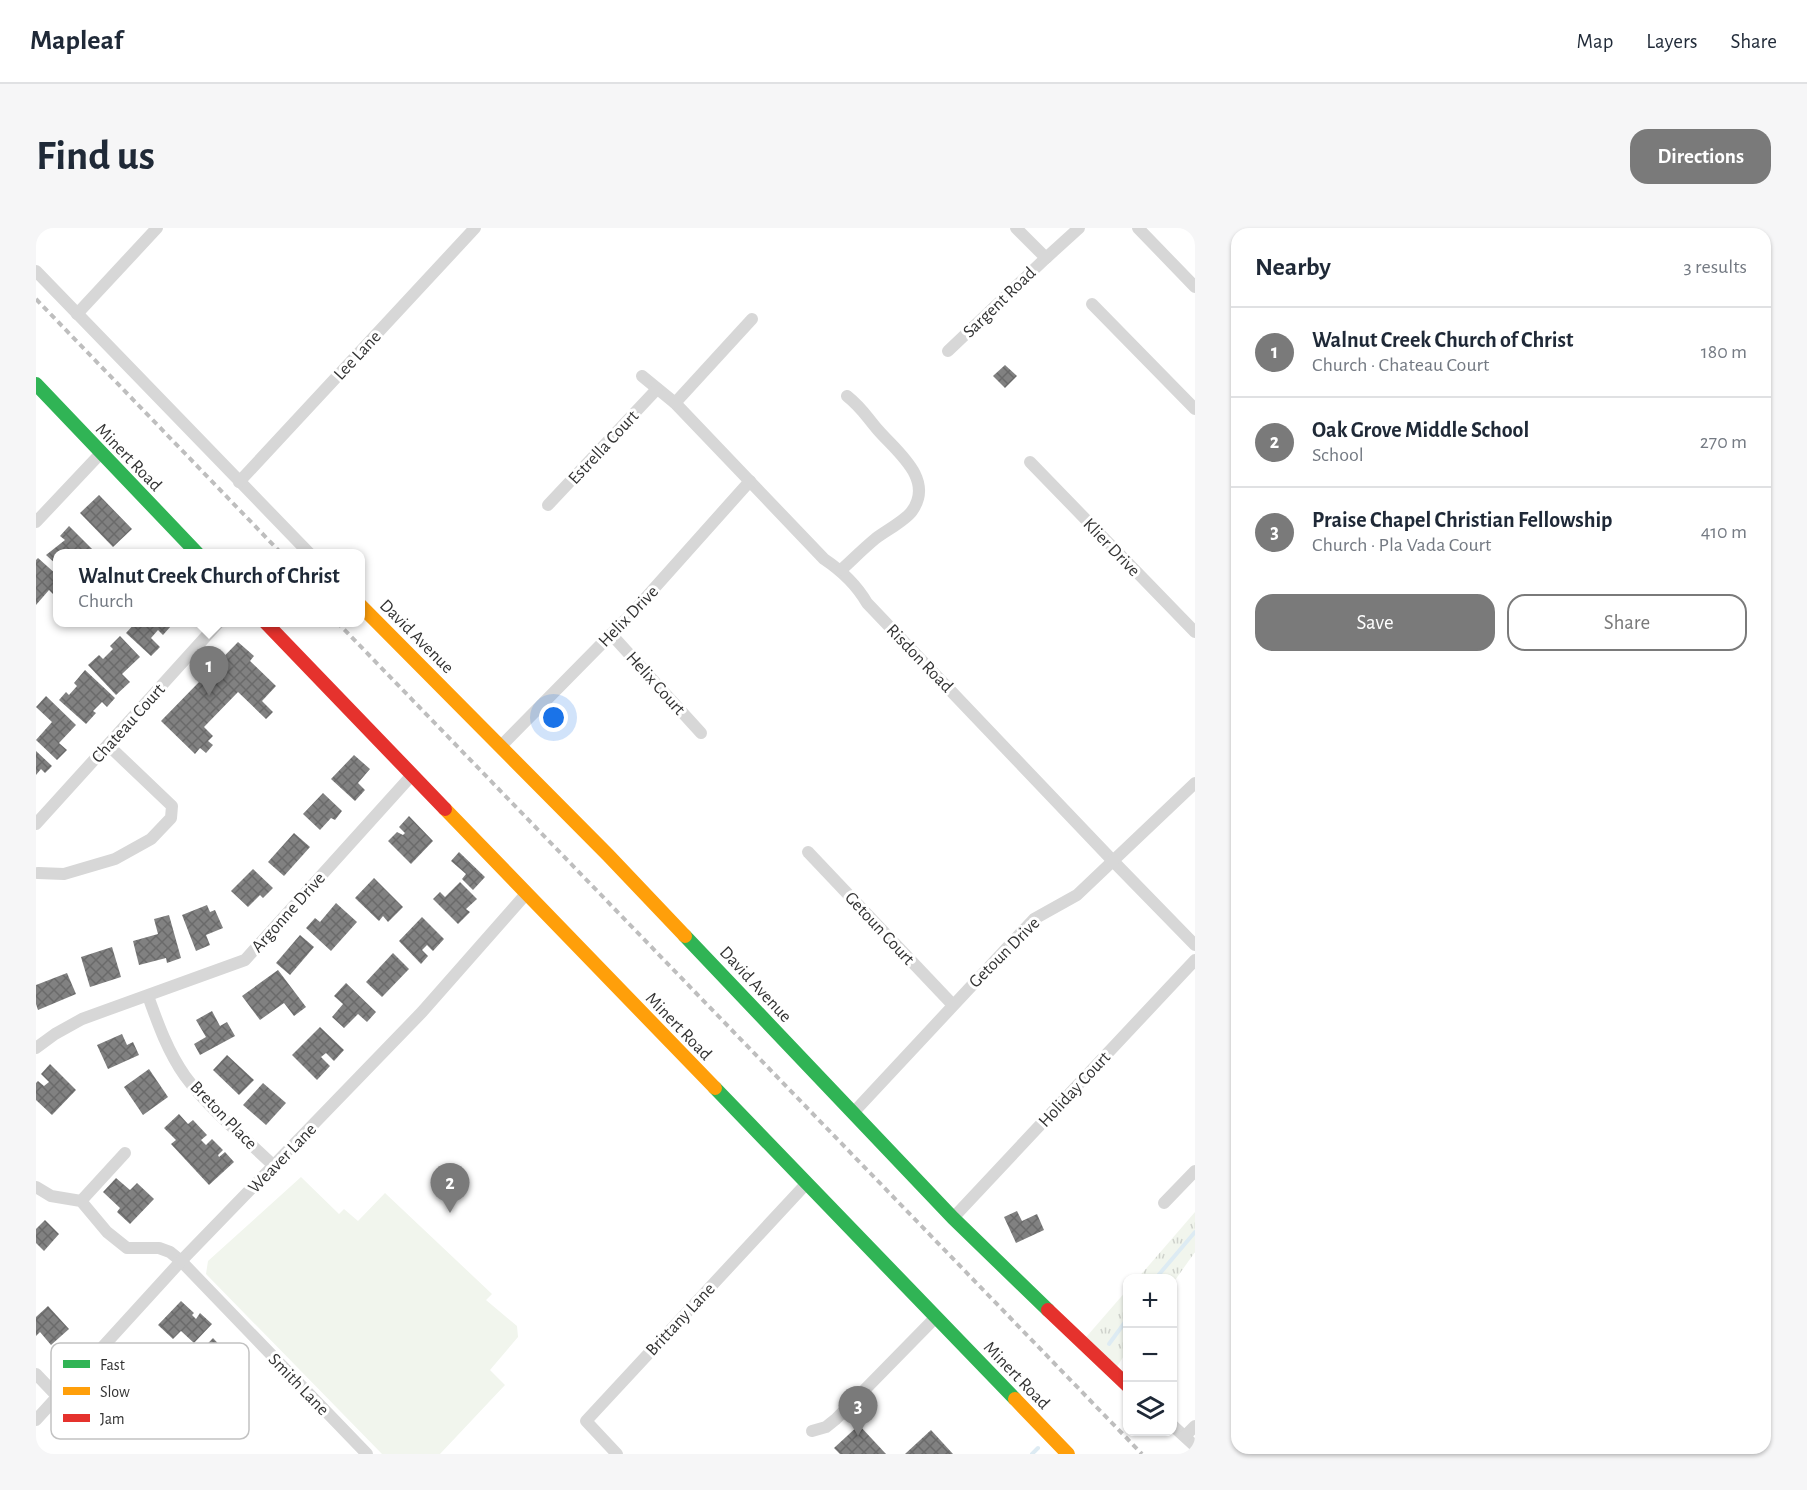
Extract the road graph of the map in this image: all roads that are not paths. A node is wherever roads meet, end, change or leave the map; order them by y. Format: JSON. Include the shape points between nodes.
{"nodes":[{"id":1,"x":157,"y":228,"type":"edge"},
{"id":2,"x":475,"y":228,"type":"edge"},
{"id":3,"x":1017,"y":228,"type":"edge"},
{"id":4,"x":1079,"y":228,"type":"edge"},
{"id":5,"x":1138,"y":228,"type":"edge"},
{"id":6,"x":1046,"y":258,"type":"junction"},
{"id":7,"x":36,"y":271,"type":"edge"},
{"id":8,"x":1195,"y":286,"type":"edge"},
{"id":9,"x":1092,"y":304,"type":"dead end"},
{"id":10,"x":77,"y":314,"type":"junction"},
{"id":11,"x":752,"y":319,"type":"dead end"},
{"id":12,"x":948,"y":351,"type":"dead end"},
{"id":13,"x":642,"y":376,"type":"dead end"},
{"id":14,"x":36,"y":384,"type":"edge"},
{"id":15,"x":657,"y":389,"type":"junction"},
{"id":16,"x":847,"y":396,"type":"dead end"},
{"id":17,"x":675,"y":403,"type":"junction"},
{"id":18,"x":1194,"y":406,"type":"edge"},
{"id":19,"x":101,"y":453,"type":"junction"},
{"id":20,"x":1030,"y":462,"type":"dead end"},
{"id":21,"x":750,"y":481,"type":"junction"},
{"id":22,"x":239,"y":482,"type":"junction"},
{"id":23,"x":548,"y":505,"type":"dead end"},
{"id":24,"x":36,"y":522,"type":"edge"},
{"id":25,"x":193,"y":549,"type":"edge"},
{"id":26,"x":305,"y":549,"type":"edge"},
{"id":27,"x":841,"y":570,"type":"junction"},
{"id":28,"x":365,"y":609,"type":"edge"},
{"id":29,"x":214,"y":627,"type":"edge"},
{"id":30,"x":270,"y":627,"type":"edge"},
{"id":31,"x":1195,"y":632,"type":"edge"},
{"id":32,"x":611,"y":634,"type":"junction"},
{"id":33,"x":700,"y":733,"type":"dead end"},
{"id":34,"x":108,"y":745,"type":"junction"},
{"id":35,"x":501,"y":746,"type":"junction"},
{"id":36,"x":412,"y":775,"type":"junction"},
{"id":37,"x":1195,"y":783,"type":"edge"},
{"id":38,"x":36,"y":824,"type":"edge"},
{"id":39,"x":808,"y":852,"type":"dead end"},
{"id":40,"x":1113,"y":861,"type":"junction"},
{"id":41,"x":38,"y":873,"type":"dead end"},
{"id":42,"x":526,"y":894,"type":"junction"},
{"id":43,"x":1195,"y":945,"type":"edge"},
{"id":44,"x":1195,"y":960,"type":"edge"},
{"id":45,"x":148,"y":996,"type":"junction"},
{"id":46,"x":952,"y":1004,"type":"junction"},
{"id":47,"x":36,"y":1048,"type":"edge"},
{"id":48,"x":853,"y":1113,"type":"junction"},
{"id":49,"x":125,"y":1153,"type":"dead end"},
{"id":50,"x":274,"y":1166,"type":"junction"},
{"id":51,"x":1195,"y":1171,"type":"edge"},
{"id":52,"x":806,"y":1184,"type":"junction"},
{"id":53,"x":36,"y":1187,"type":"edge"},
{"id":54,"x":81,"y":1200,"type":"junction"},
{"id":55,"x":1164,"y":1203,"type":"dead end"},
{"id":56,"x":954,"y":1218,"type":"junction"},
{"id":57,"x":181,"y":1261,"type":"junction"},
{"id":58,"x":936,"y":1317,"type":"junction"},
{"id":59,"x":106,"y":1343,"type":"edge"},
{"id":60,"x":36,"y":1374,"type":"edge"},
{"id":61,"x":1124,"y":1382,"type":"edge"},
{"id":62,"x":51,"y":1390,"type":"edge"},
{"id":63,"x":51,"y":1403,"type":"edge"},
{"id":64,"x":36,"y":1420,"type":"edge"},
{"id":65,"x":1195,"y":1426,"type":"edge"},
{"id":66,"x":1177,"y":1429,"type":"edge"},
{"id":67,"x":812,"y":1431,"type":"dead end"},
{"id":68,"x":1185,"y":1436,"type":"junction"},
{"id":69,"x":1195,"y":1446,"type":"edge"},
{"id":70,"x":367,"y":1454,"type":"edge"},
{"id":71,"x":617,"y":1454,"type":"edge"},
{"id":72,"x":1068,"y":1454,"type":"edge"}],
"edges":[{"from":1,"to":10,"type":"street"},
{"from":2,"to":22,"type":"street","name":"Lee Lane"},
{"from":3,"to":6,"type":"street","name":"Sargent Road"},
{"from":4,"to":6,"type":"street"},
{"from":5,"to":8,"type":"street"},
{"from":6,"to":12,"type":"street","name":"Sargent Road"},
{"from":7,"to":10,"type":"street"},
{"from":9,"to":18,"type":"street"},
{"from":10,"to":22,"type":"street"},
{"from":11,"to":17,"type":"street"},
{"from":13,"to":15,"type":"street","name":"Risdon Road"},
{"from":14,"to":19,"type":"street","name":"Minert Road"},
{"from":15,"to":17,"type":"street","name":"Risdon Road"},
{"from":15,"to":23,"type":"street","name":"Estrella Court"},
{"from":16,"to":27,"type":"street","via":[[909,462],[919,485],[912,512]]},
{"from":17,"to":21,"type":"street","name":"Risdon Road"},
{"from":19,"to":24,"type":"street"},
{"from":19,"to":25,"type":"street","name":"Minert Road"},
{"from":20,"to":31,"type":"street","name":"Klier Drive"},
{"from":21,"to":27,"type":"street","name":"Risdon Road","via":[[824,559]]},
{"from":21,"to":32,"type":"street","name":"Helix Drive"},
{"from":22,"to":26,"type":"street"},
{"from":27,"to":40,"type":"street","name":"Risdon Road","via":[[867,603]]},
{"from":28,"to":35,"type":"street","name":"David Avenue"},
{"from":29,"to":34,"type":"street","name":"Chateau Court"},
{"from":30,"to":36,"type":"street","name":"Minert Road"},
{"from":32,"to":33,"type":"street","name":"Helix Court"},
{"from":32,"to":35,"type":"street","name":"Helix Drive"},
{"from":34,"to":38,"type":"street","name":"Chateau Court"},
{"from":34,"to":41,"type":"street","via":[[172,806],[171,818],[151,839],[115,859],[64,874]]},
{"from":35,"to":48,"type":"street","name":"David Avenue"},
{"from":36,"to":42,"type":"street","name":"Minert Road"},
{"from":36,"to":45,"type":"street","name":"Argonne Drive","via":[[245,960]]},
{"from":37,"to":40,"type":"street","name":"Getoun Drive"},
{"from":39,"to":46,"type":"street","name":"Getoun Court"},
{"from":40,"to":43,"type":"street","name":"Risdon Road"},
{"from":40,"to":46,"type":"street","name":"Getoun Drive","via":[[1077,895],[1034,919]]},
{"from":42,"to":50,"type":"street","name":"Weaver Lane","via":[[422,1012]]},
{"from":42,"to":52,"type":"street","name":"Minert Road"},
{"from":44,"to":56,"type":"street","name":"Holiday Court"},
{"from":45,"to":47,"type":"street","name":"Argonne Drive","via":[[82,1019]]},
{"from":45,"to":50,"type":"street","name":"Breton Place","via":[[168,1047],[185,1076]]},
{"from":46,"to":48,"type":"street","name":"Getoun Drive"},
{"from":48,"to":56,"type":"street","name":"David Avenue"},
{"from":49,"to":54,"type":"street"},
{"from":50,"to":57,"type":"street","name":"Weaver Lane"},
{"from":51,"to":55,"type":"street"},
{"from":52,"to":58,"type":"street","name":"Minert Road"},
{"from":52,"to":71,"type":"street","name":"Brittany Lane","via":[[586,1421]]},
{"from":53,"to":54,"type":"street","via":[[51,1196]]},
{"from":54,"to":57,"type":"street","name":"Smith Lane","via":[[107,1232],[127,1248],[159,1248]]},
{"from":56,"to":61,"type":"street","name":"David Avenue"},
{"from":57,"to":59,"type":"street","name":"Weaver Lane"},
{"from":57,"to":70,"type":"street","name":"Smith Lane"},
{"from":58,"to":67,"type":"street","via":[[836,1419]]},
{"from":58,"to":72,"type":"street","name":"Minert Road"},
{"from":60,"to":62,"type":"street"},
{"from":63,"to":64,"type":"street","name":"Weaver Lane"},
{"from":65,"to":68,"type":"street"},
{"from":66,"to":68,"type":"street"},
{"from":68,"to":69,"type":"street"}]}
